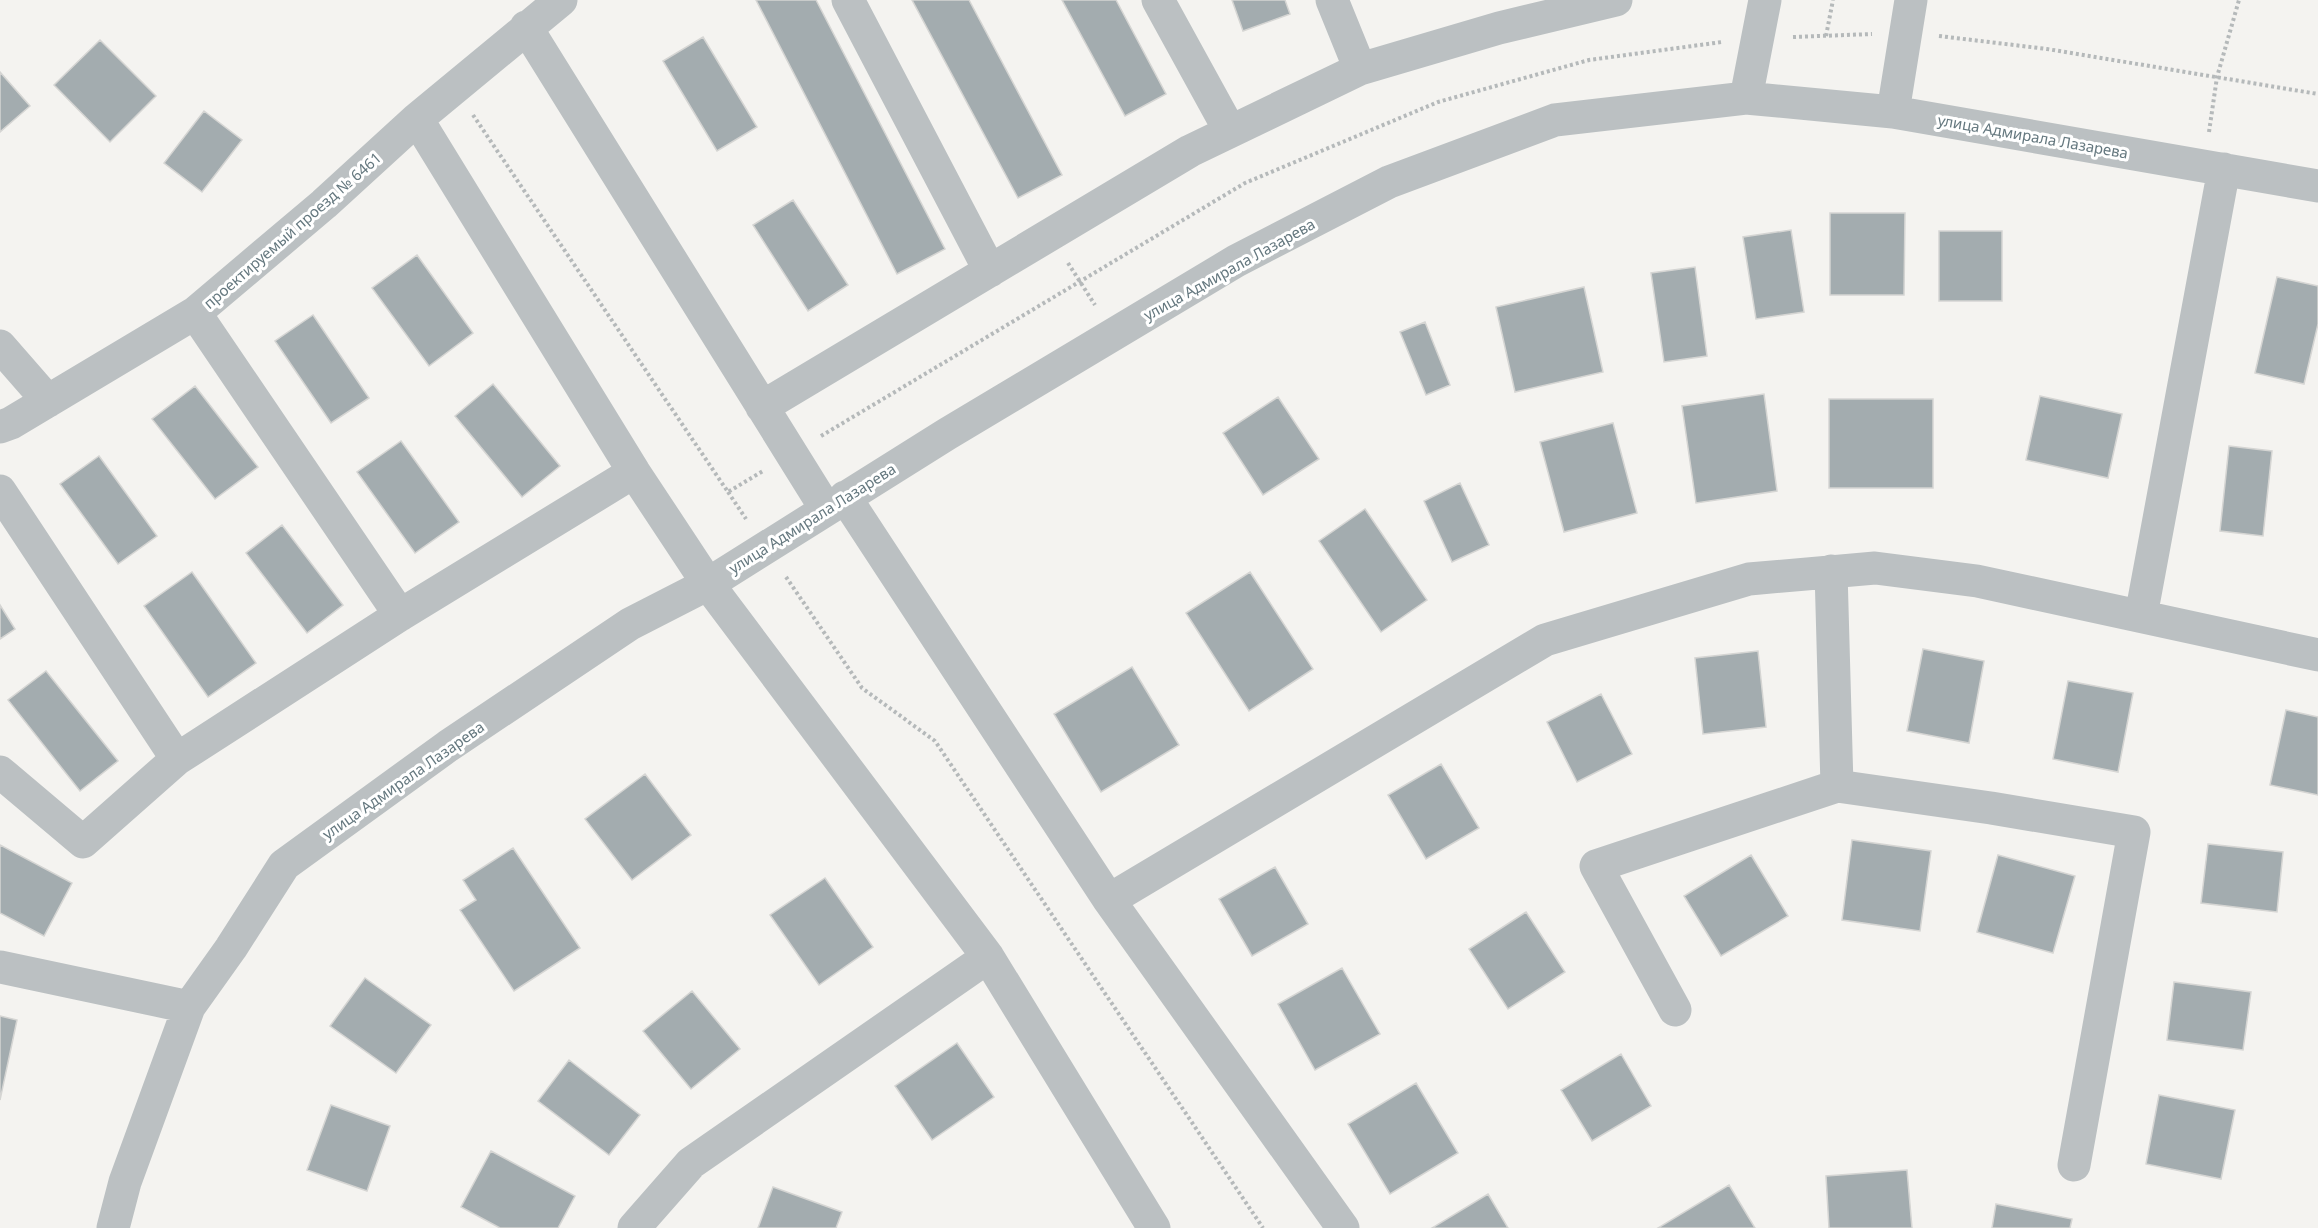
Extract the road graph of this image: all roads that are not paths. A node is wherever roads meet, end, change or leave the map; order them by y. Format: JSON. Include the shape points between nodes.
{"nodes":[{"id":1,"x":561,"y":0,"type":"edge"},
{"id":2,"x":848,"y":0,"type":"edge"},
{"id":3,"x":1158,"y":0,"type":"edge"},
{"id":4,"x":1332,"y":0,"type":"edge"},
{"id":5,"x":1616,"y":0,"type":"edge"},
{"id":6,"x":1765,"y":0,"type":"edge"},
{"id":7,"x":1911,"y":0,"type":"edge"},
{"id":8,"x":526,"y":27,"type":"junction"},
{"id":9,"x":1360,"y":69,"type":"junction"},
{"id":10,"x":1746,"y":98,"type":"junction"},
{"id":11,"x":1893,"y":112,"type":"junction"},
{"id":12,"x":417,"y":119,"type":"junction"},
{"id":13,"x":1230,"y":131,"type":"junction"},
{"id":14,"x":2214,"y":167,"type":"junction"},
{"id":15,"x":2318,"y":186,"type":"edge"},
{"id":16,"x":990,"y":271,"type":"junction"},
{"id":17,"x":195,"y":313,"type":"junction"},
{"id":18,"x":0,"y":346,"type":"edge"},
{"id":19,"x":48,"y":401,"type":"junction"},
{"id":20,"x":762,"y":407,"type":"junction"},
{"id":21,"x":0,"y":428,"type":"edge"},
{"id":22,"x":634,"y":472,"type":"junction"},
{"id":23,"x":0,"y":491,"type":"edge"},
{"id":24,"x":836,"y":503,"type":"junction"},
{"id":25,"x":1831,"y":571,"type":"junction"},
{"id":26,"x":708,"y":584,"type":"junction"},
{"id":27,"x":400,"y":615,"type":"junction"},
{"id":28,"x":2141,"y":616,"type":"junction"},
{"id":29,"x":2318,"y":655,"type":"edge"},
{"id":30,"x":177,"y":759,"type":"junction"},
{"id":31,"x":0,"y":772,"type":"edge"},
{"id":32,"x":1837,"y":786,"type":"junction"},
{"id":33,"x":1109,"y":900,"type":"junction"},
{"id":34,"x":988,"y":957,"type":"junction"},
{"id":35,"x":0,"y":967,"type":"edge"},
{"id":36,"x":189,"y":1007,"type":"junction"},
{"id":37,"x":1675,"y":1010,"type":"dead end"},
{"id":38,"x":2074,"y":1165,"type":"dead end"},
{"id":39,"x":113,"y":1228,"type":"edge"},
{"id":40,"x":634,"y":1228,"type":"edge"},
{"id":41,"x":1154,"y":1228,"type":"edge"},
{"id":42,"x":1343,"y":1228,"type":"edge"}],
"edges":[{"from":1,"to":8,"type":"street","name":"проектируемый проезд № 6461"},
{"from":2,"to":16,"type":"street"},
{"from":3,"to":13,"type":"street"},
{"from":4,"to":9,"type":"street"},
{"from":5,"to":9,"type":"street","via":[[1499,28]]},
{"from":6,"to":10,"type":"street"},
{"from":7,"to":11,"type":"street"},
{"from":8,"to":12,"type":"street","name":"проектируемый проезд № 6461"},
{"from":8,"to":20,"type":"street"},
{"from":9,"to":13,"type":"street"},
{"from":10,"to":11,"type":"street","name":"улица Адмирала Лазарева"},
{"from":10,"to":24,"type":"street","name":"улица Адмирала Лазарева","via":[[1555,120],[1389,183],[1236,261]]},
{"from":11,"to":14,"type":"street","name":"улица Адмирала Лазарева"},
{"from":12,"to":17,"type":"street","name":"проектируемый проезд № 6461"},
{"from":12,"to":22,"type":"street"},
{"from":13,"to":16,"type":"street"},
{"from":14,"to":15,"type":"street","name":"улица Адмирала Лазарева"},
{"from":14,"to":28,"type":"street"},
{"from":16,"to":20,"type":"street"},
{"from":17,"to":19,"type":"street","name":"проектируемый проезд № 6461"},
{"from":17,"to":27,"type":"street"},
{"from":18,"to":19,"type":"street"},
{"from":19,"to":21,"type":"street","name":"проектируемый проезд № 6461"},
{"from":20,"to":24,"type":"street"},
{"from":22,"to":26,"type":"street"},
{"from":22,"to":27,"type":"street"},
{"from":23,"to":30,"type":"street"},
{"from":24,"to":26,"type":"street","name":"улица Адмирала Лазарева"},
{"from":24,"to":33,"type":"street"},
{"from":25,"to":28,"type":"street","via":[[1875,568],[1977,581]]},
{"from":25,"to":32,"type":"street"},
{"from":25,"to":33,"type":"street","via":[[1749,579],[1545,640]]},
{"from":26,"to":34,"type":"street"},
{"from":26,"to":36,"type":"street","name":"улица Адмирала Лазарева","via":[[630,624],[448,746],[285,865]]},
{"from":27,"to":30,"type":"street"},
{"from":28,"to":29,"type":"street"},
{"from":30,"to":31,"type":"street","via":[[83,842]]},
{"from":32,"to":37,"type":"street","via":[[1596,866]]},
{"from":32,"to":38,"type":"street","via":[[2134,832]]},
{"from":33,"to":42,"type":"street"},
{"from":34,"to":40,"type":"street","via":[[691,1163]]},
{"from":34,"to":41,"type":"street"},
{"from":35,"to":36,"type":"street"},
{"from":36,"to":39,"type":"street","name":"улица Адмирала Лазарева","via":[[125,1182]]}]}
